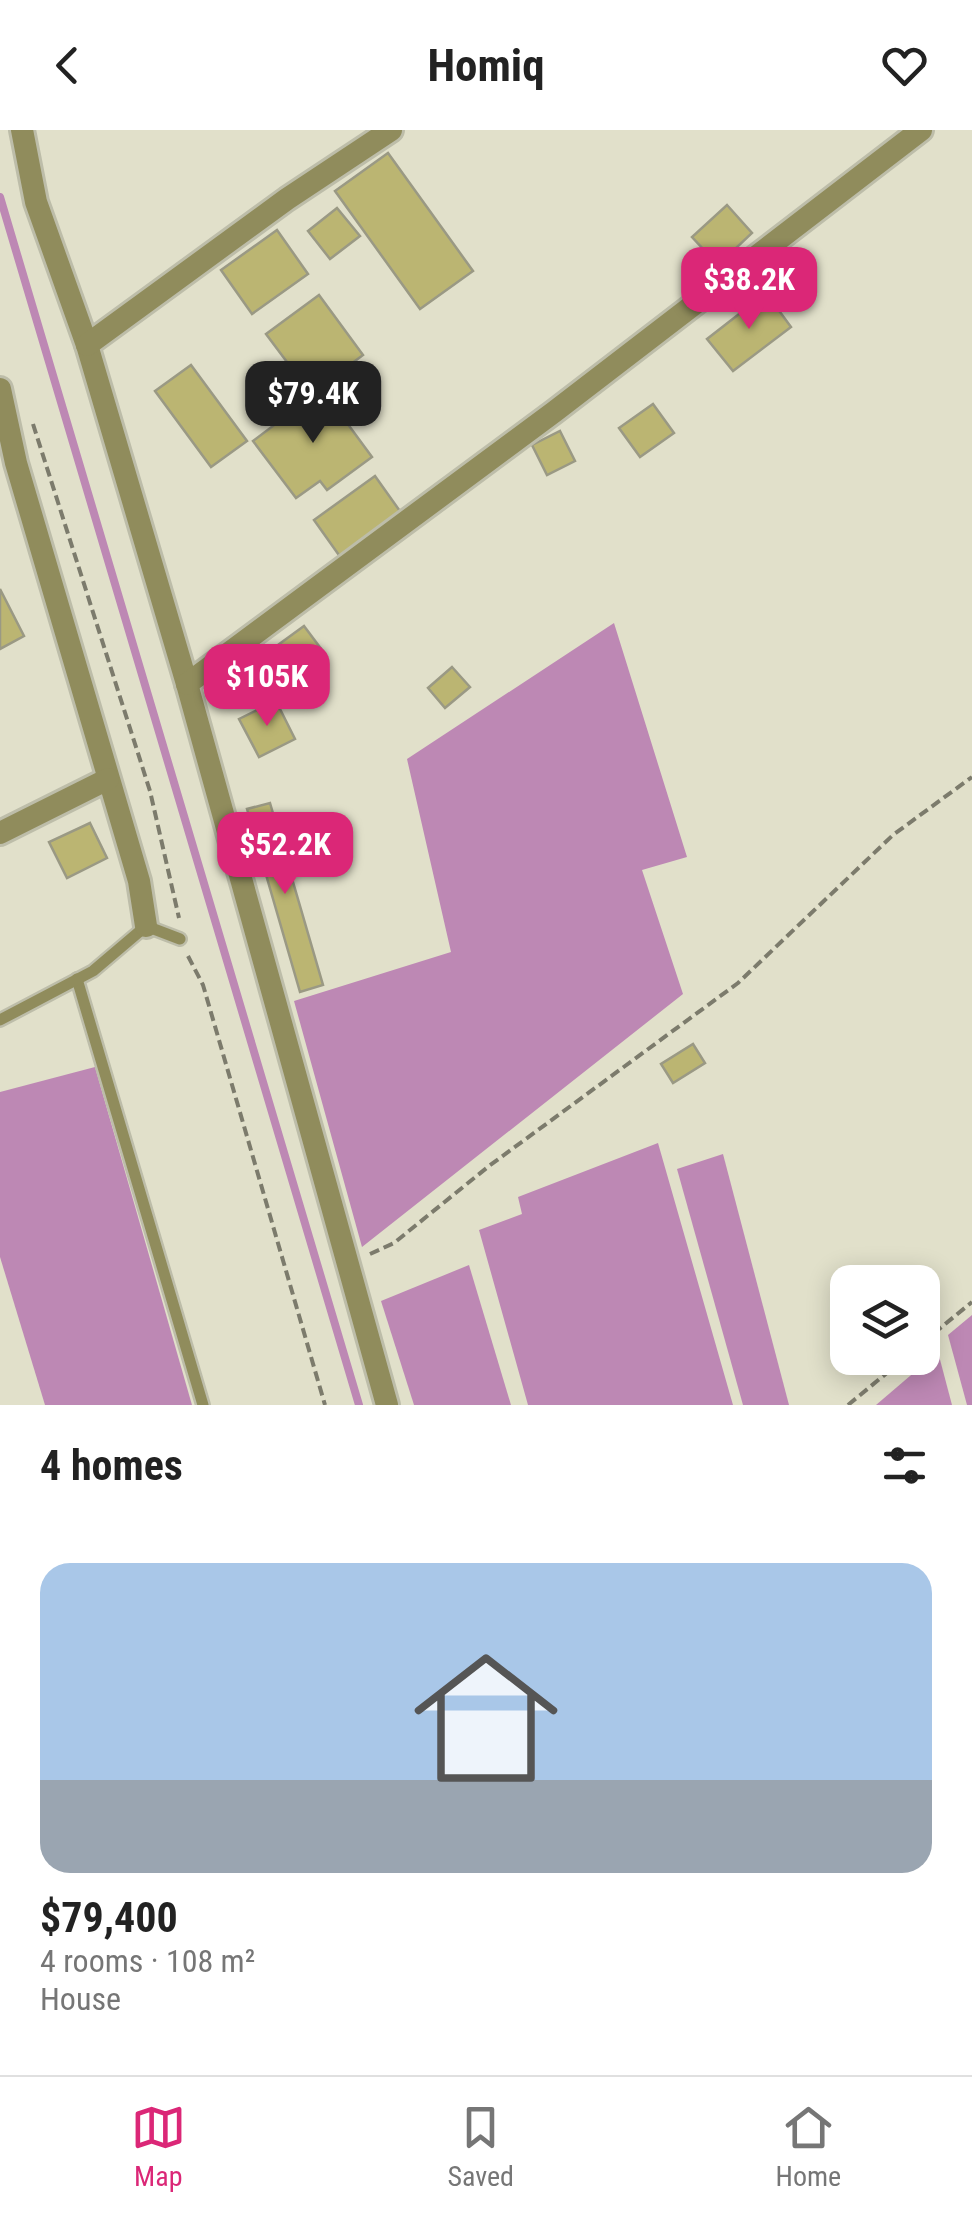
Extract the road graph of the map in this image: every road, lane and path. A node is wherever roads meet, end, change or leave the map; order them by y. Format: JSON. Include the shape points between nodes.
{"nodes":[{"id":1,"x":22,"y":130,"type":"edge"},
{"id":2,"x":391,"y":130,"type":"edge"},
{"id":3,"x":921,"y":130,"type":"edge"},
{"id":4,"x":87,"y":345,"type":"junction"},
{"id":5,"x":0,"y":389,"type":"edge"},
{"id":6,"x":33,"y":423,"type":"dead end"},
{"id":7,"x":8,"y":467,"type":"edge"},
{"id":8,"x":187,"y":684,"type":"junction"},
{"id":9,"x":972,"y":777,"type":"edge"},
{"id":10,"x":108,"y":779,"type":"junction"},
{"id":11,"x":0,"y":833,"type":"edge"},
{"id":12,"x":146,"y":926,"type":"junction"},
{"id":13,"x":180,"y":939,"type":"junction"},
{"id":14,"x":77,"y":980,"type":"junction"},
{"id":15,"x":0,"y":1020,"type":"edge"},
{"id":16,"x":346,"y":1266,"type":"junction"},
{"id":17,"x":972,"y":1302,"type":"edge"},
{"id":18,"x":940,"y":1328,"type":"edge"},
{"id":19,"x":884,"y":1375,"type":"edge"},
{"id":20,"x":203,"y":1405,"type":"edge"},
{"id":21,"x":325,"y":1405,"type":"edge"},
{"id":22,"x":387,"y":1405,"type":"edge"},
{"id":23,"x":848,"y":1405,"type":"edge"}],
"edges":[{"from":1,"to":4,"type":"street","via":[[36,202]]},
{"from":2,"to":4,"type":"street"},
{"from":3,"to":8,"type":"street"},
{"from":4,"to":8,"type":"street"},
{"from":5,"to":7,"type":"street"},
{"from":6,"to":13,"type":"path","via":[[150,791]]},
{"from":7,"to":10,"type":"street"},
{"from":8,"to":16,"type":"street"},
{"from":9,"to":16,"type":"path","via":[[892,835],[738,983],[394,1243]]},
{"from":10,"to":11,"type":"street"},
{"from":10,"to":12,"type":"street"},
{"from":12,"to":13,"type":"lane"},
{"from":12,"to":14,"type":"lane"},
{"from":13,"to":21,"type":"path","via":[[203,985]]},
{"from":14,"to":15,"type":"lane"},
{"from":14,"to":20,"type":"lane"},
{"from":16,"to":22,"type":"street"},
{"from":17,"to":18,"type":"path"},
{"from":19,"to":23,"type":"path"}]}
